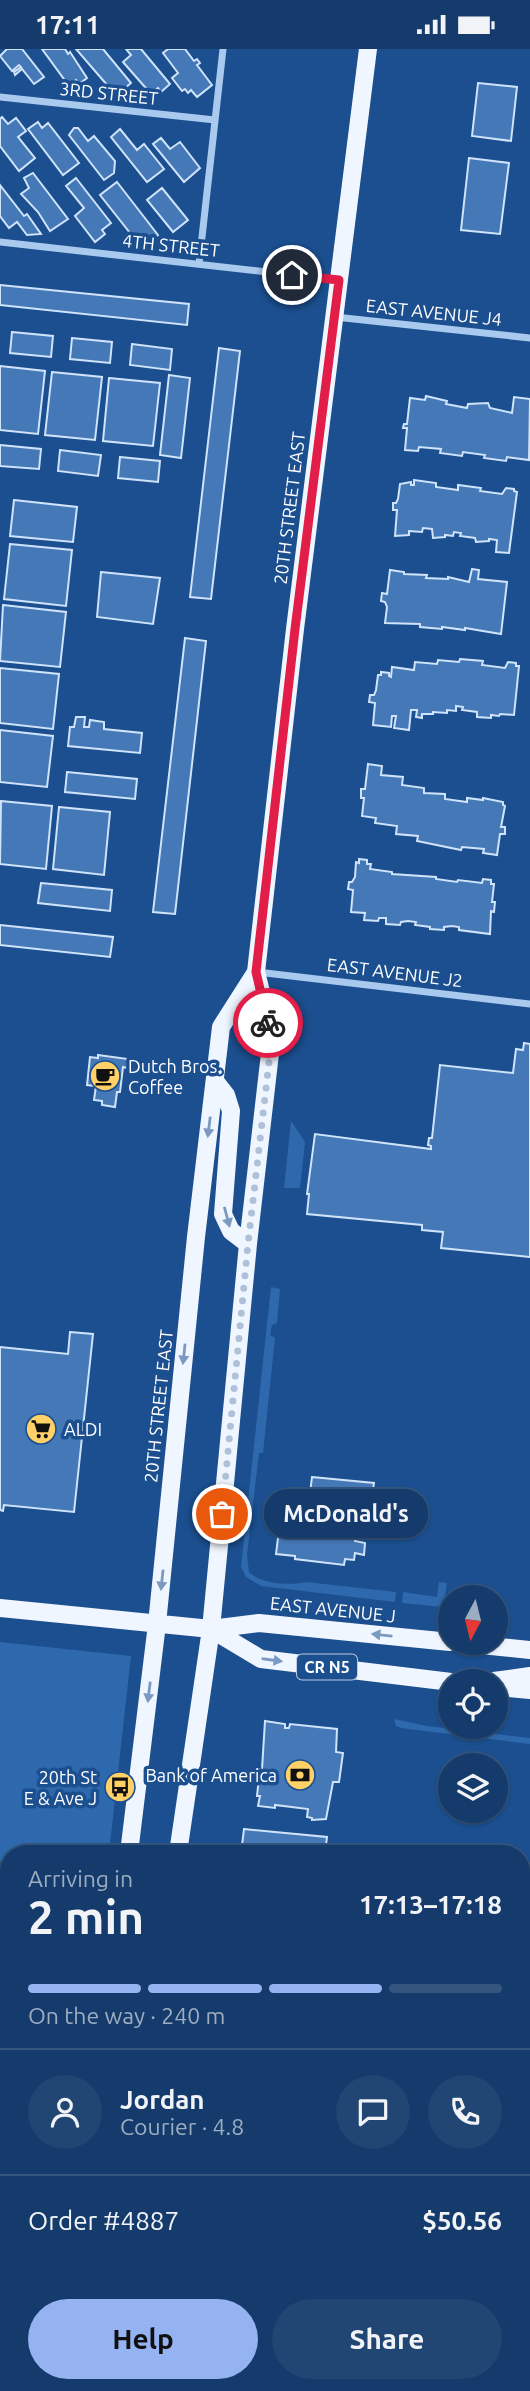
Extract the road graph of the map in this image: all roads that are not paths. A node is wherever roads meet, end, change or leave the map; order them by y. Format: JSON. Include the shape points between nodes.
{"nodes":[{"id":1,"x":223,"y":49,"type":"edge"},
{"id":2,"x":368,"y":49,"type":"edge"},
{"id":3,"x":0,"y":97,"type":"edge"},
{"id":4,"x":215,"y":120,"type":"junction"},
{"id":5,"x":0,"y":242,"type":"edge"},
{"id":6,"x":199,"y":264,"type":"junction"},
{"id":7,"x":339,"y":280,"type":"junction"},
{"id":8,"x":334,"y":317,"type":"junction"},
{"id":9,"x":530,"y":338,"type":"edge"},
{"id":10,"x":256,"y":972,"type":"junction"},
{"id":11,"x":530,"y":1004,"type":"edge"},
{"id":12,"x":215,"y":1081,"type":"junction"},
{"id":13,"x":248,"y":1244,"type":"junction"},
{"id":14,"x":0,"y":1608,"type":"edge"},
{"id":15,"x":157,"y":1624,"type":"junction"},
{"id":16,"x":212,"y":1629,"type":"junction"},
{"id":17,"x":438,"y":1641,"type":"edge"},
{"id":18,"x":508,"y":1648,"type":"edge"},
{"id":19,"x":530,"y":1650,"type":"edge"},
{"id":20,"x":530,"y":1676,"type":"edge"},
{"id":21,"x":508,"y":1679,"type":"edge"},
{"id":22,"x":438,"y":1680,"type":"edge"},
{"id":23,"x":508,"y":1687,"type":"edge"},
{"id":24,"x":530,"y":1690,"type":"edge"},
{"id":25,"x":130,"y":1845,"type":"edge"},
{"id":26,"x":179,"y":1845,"type":"edge"}],
"edges":[{"from":1,"to":4,"type":"street"},
{"from":2,"to":7,"type":"main road","name":"20TH STREET EAST"},
{"from":3,"to":4,"type":"street","name":"3RD STREET"},
{"from":4,"to":6,"type":"street"},
{"from":5,"to":6,"type":"street","name":"4TH STREET"},
{"from":6,"to":7,"type":"street","name":"4TH STREET"},
{"from":7,"to":8,"type":"main road","name":"20TH STREET EAST"},
{"from":8,"to":9,"type":"street","name":"EAST AVENUE J4"},
{"from":8,"to":10,"type":"main road","name":"20TH STREET EAST"},
{"from":10,"to":11,"type":"street","name":"EAST AVENUE J2"},
{"from":10,"to":12,"type":"main road","name":"20TH STREET EAST","via":[[221,1027]]},
{"from":10,"to":13,"type":"main road","name":"20TH STREET EAST","via":[[272,1036]]},
{"from":12,"to":13,"type":"main road","one_way":true,"via":[[231,1111],[223,1214],[231,1231]]},
{"from":12,"to":15,"type":"main road","name":"20TH STREET EAST","one_way":true},
{"from":13,"to":16,"type":"main road","name":"20TH STREET EAST"},
{"from":14,"to":15,"type":"main road","name":"EAST AVENUE J","number":"CR N5"},
{"from":15,"to":16,"type":"main road","name":"EAST AVENUE J","number":"CR N5"},
{"from":15,"to":25,"type":"main road","name":"20TH STREET EAST","one_way":true},
{"from":17,"to":16,"type":"main road","name":"EAST AVENUE J","number":"CR N5","one_way":true,"via":[[259,1623]]},
{"from":16,"to":22,"type":"main road","name":"EAST AVENUE J","number":"CR N5","one_way":true,"via":[[261,1659]]},
{"from":16,"to":26,"type":"main road","name":"20TH STREET EAST"},
{"from":18,"to":19,"type":"main road"},
{"from":20,"to":21,"type":"main road"},
{"from":23,"to":24,"type":"main road"}]}
